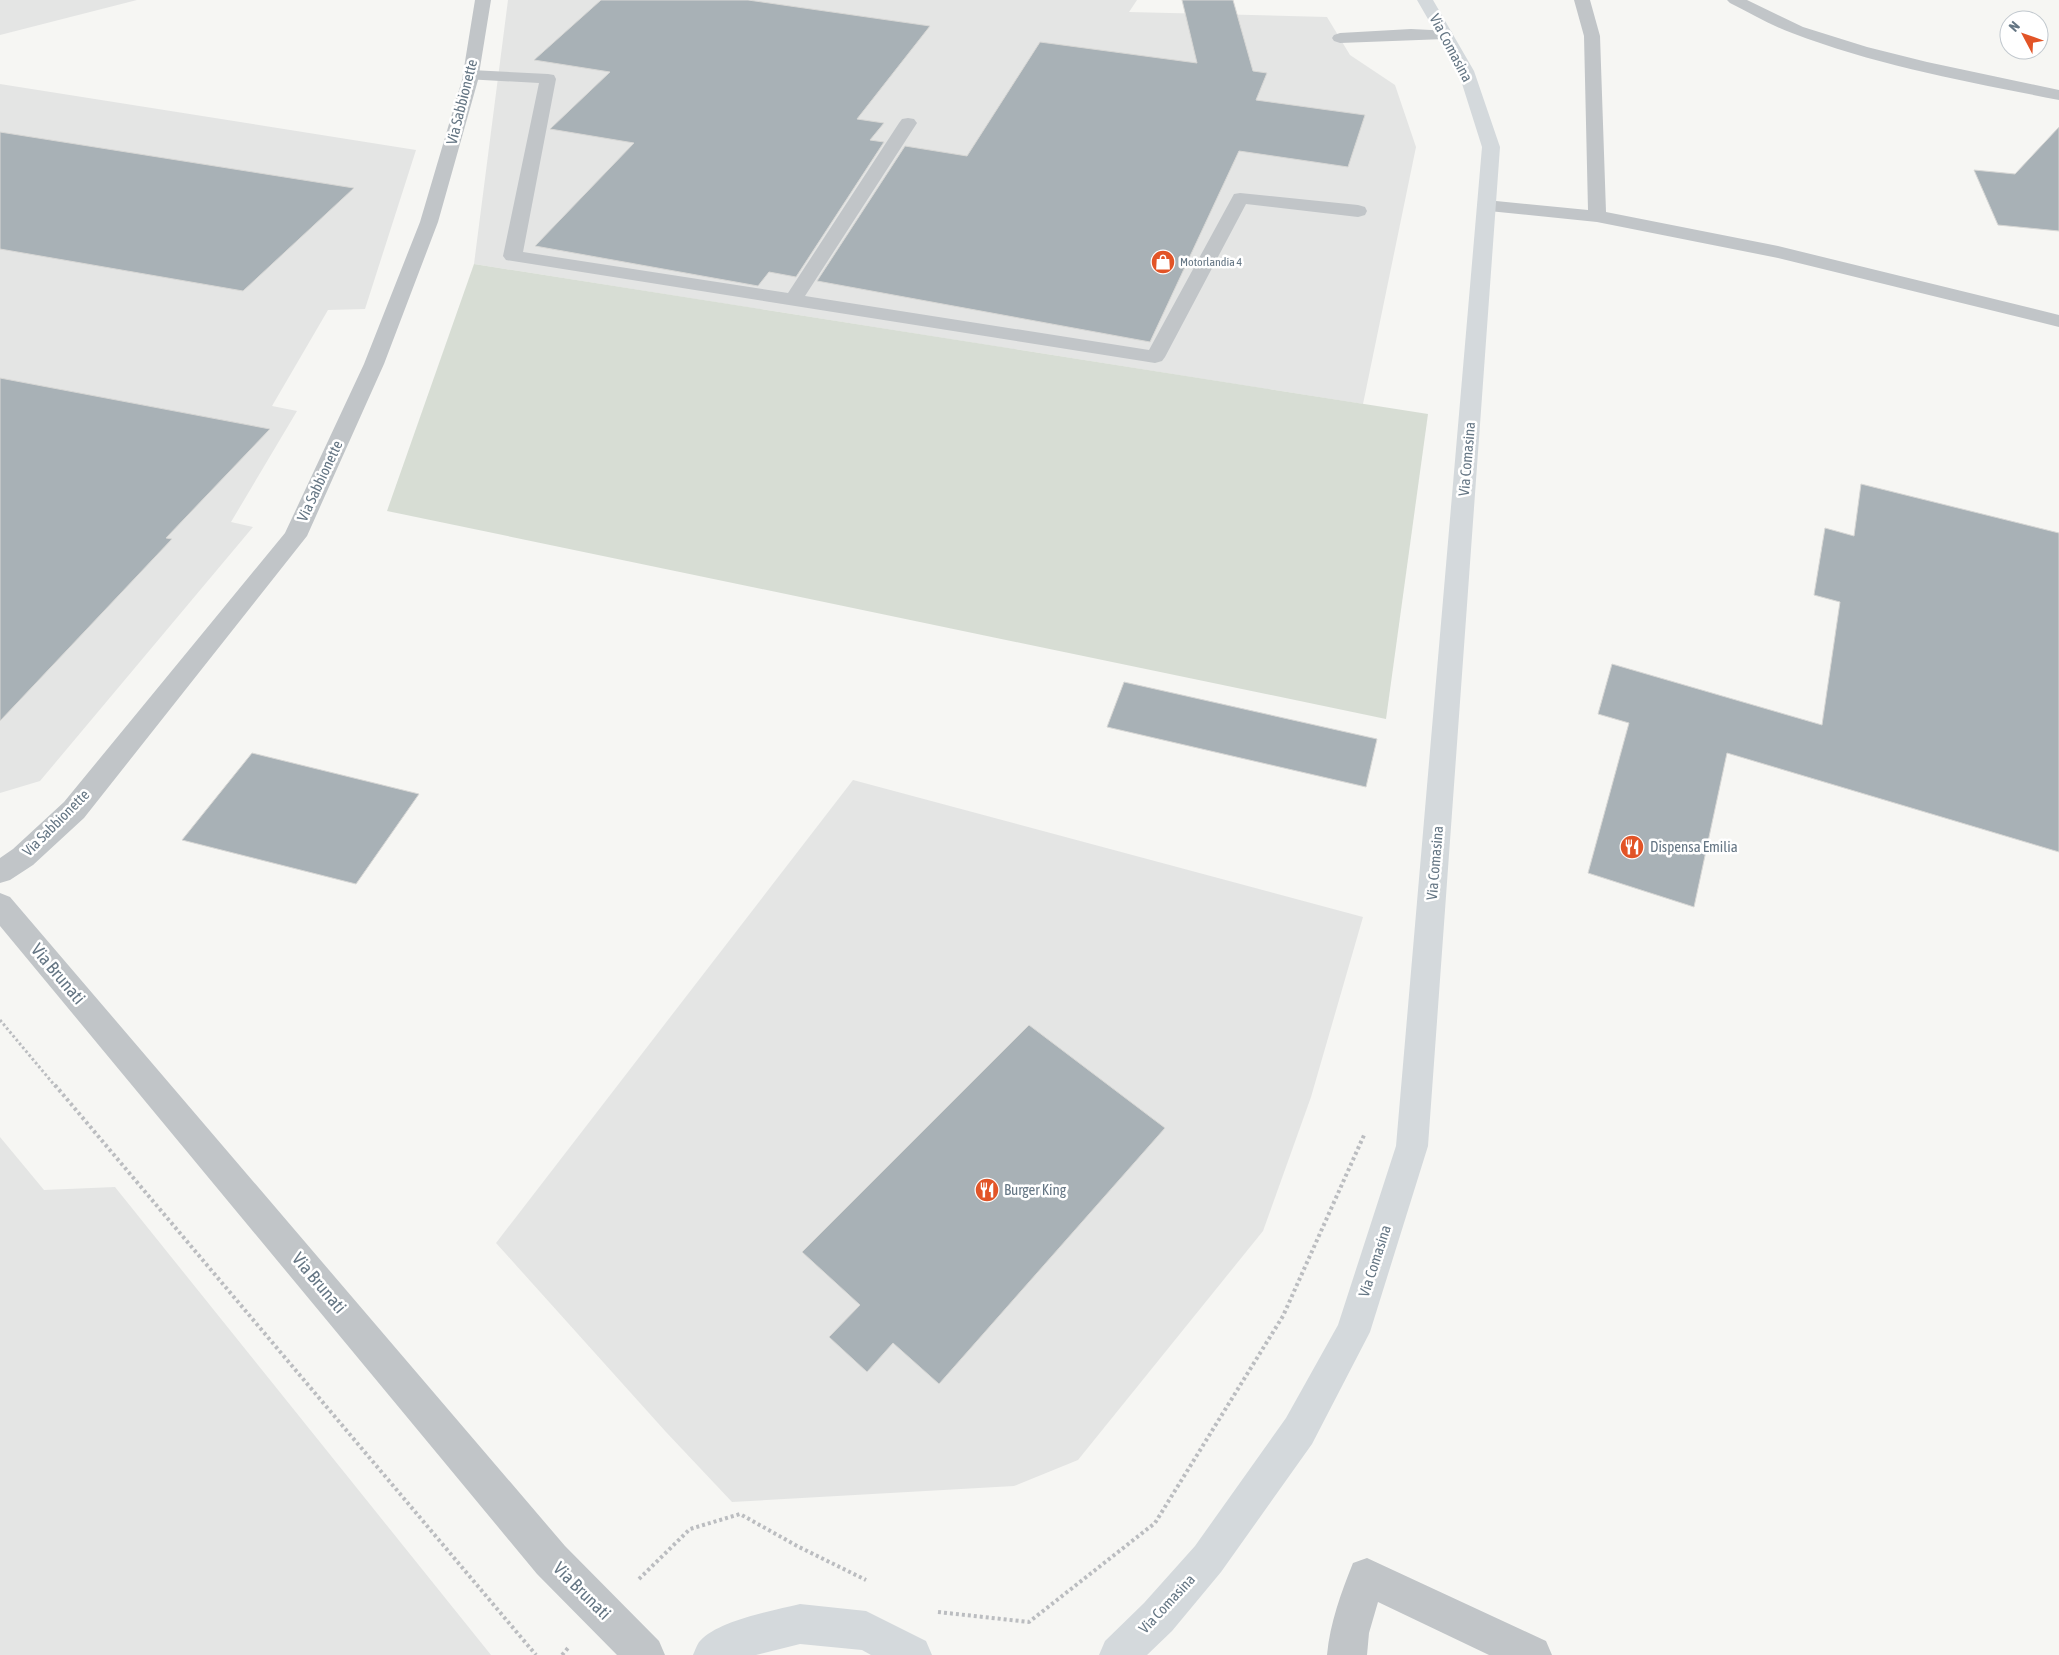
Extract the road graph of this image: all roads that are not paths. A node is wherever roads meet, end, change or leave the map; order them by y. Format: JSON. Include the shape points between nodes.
{"nodes":[{"id":1,"x":483,"y":0,"type":"edge"},
{"id":2,"x":1425,"y":0,"type":"edge"},
{"id":3,"x":1582,"y":0,"type":"edge"},
{"id":4,"x":1735,"y":0,"type":"edge"},
{"id":5,"x":1445,"y":34,"type":"junction"},
{"id":6,"x":1340,"y":38,"type":"dead end"},
{"id":7,"x":471,"y":75,"type":"junction"},
{"id":8,"x":2059,"y":96,"type":"edge"},
{"id":9,"x":908,"y":123,"type":"dead end"},
{"id":10,"x":1486,"y":206,"type":"junction"},
{"id":11,"x":1358,"y":211,"type":"dead end"},
{"id":12,"x":1597,"y":216,"type":"junction"},
{"id":13,"x":793,"y":300,"type":"junction"},
{"id":14,"x":2059,"y":321,"type":"edge"},
{"id":15,"x":0,"y":872,"type":"edge"},
{"id":16,"x":4,"y":916,"type":"edge"},
{"id":17,"x":645,"y":1655,"type":"edge"},
{"id":18,"x":713,"y":1655,"type":"edge"},
{"id":19,"x":912,"y":1655,"type":"edge"},
{"id":20,"x":1119,"y":1655,"type":"edge"},
{"id":21,"x":1347,"y":1655,"type":"edge"},
{"id":22,"x":1532,"y":1655,"type":"edge"}],
"edges":[{"from":1,"to":7,"type":"street","name":"Via Sabbionette"},
{"from":2,"to":5,"type":"main road","name":"Via Comasina"},
{"from":3,"to":12,"type":"street","via":[[1592,36]]},
{"from":4,"to":8,"type":"street","via":[[1795,29],[1852,47],[1933,70]]},
{"from":5,"to":6,"type":"street"},
{"from":5,"to":10,"type":"main road","name":"Via Comasina","via":[[1466,71],[1491,147]]},
{"from":7,"to":13,"type":"street","via":[[548,78],[513,256]]},
{"from":7,"to":15,"type":"street","name":"Via Sabbionette","via":[[430,222],[374,364],[295,536],[74,810],[23,858]]},
{"from":9,"to":13,"type":"street"},
{"from":10,"to":12,"type":"street"},
{"from":10,"to":20,"type":"main road","name":"Via Comasina","via":[[1412,1146],[1352,1332],[1299,1431],[1208,1559],[1158,1617]]},
{"from":11,"to":13,"type":"street","via":[[1240,198],[1155,357]]},
{"from":12,"to":14,"type":"street","via":[[1778,252]]},
{"from":16,"to":17,"type":"street","name":"Via Brunati","via":[[551,1560]]},
{"from":18,"to":19,"type":"main road","via":[[734,1641],[800,1624],[866,1631]]},
{"from":21,"to":22,"type":"street","via":[[1349,1632],[1367,1577]]}]}
